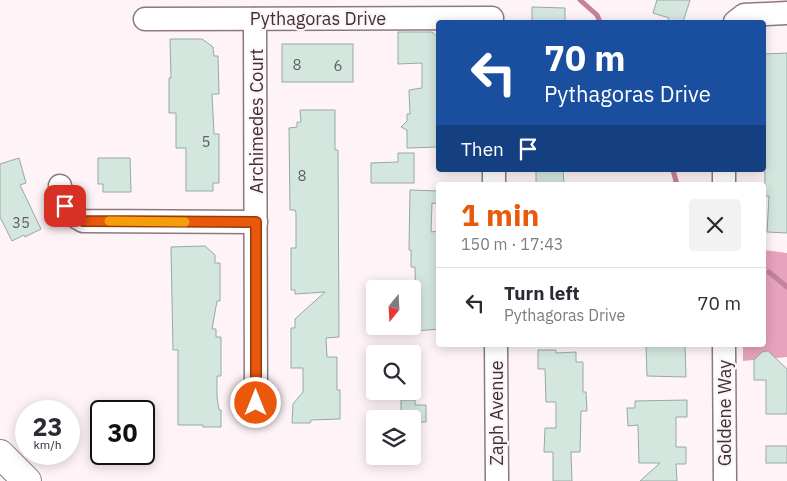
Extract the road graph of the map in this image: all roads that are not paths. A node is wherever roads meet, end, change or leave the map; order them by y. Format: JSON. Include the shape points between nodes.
{"nodes":[{"id":1,"x":492,"y":13,"type":"edge"},
{"id":2,"x":787,"y":13,"type":"edge"},
{"id":3,"x":144,"y":19,"type":"dead end"},
{"id":4,"x":255,"y":19,"type":"junction"},
{"id":5,"x":738,"y":20,"type":"edge"},
{"id":6,"x":60,"y":186,"type":"dead end"},
{"id":7,"x":256,"y":222,"type":"junction"},
{"id":8,"x":496,"y":347,"type":"edge"},
{"id":9,"x":724,"y":347,"type":"edge"},
{"id":10,"x":256,"y":403,"type":"dead end"},
{"id":11,"x":0,"y":454,"type":"edge"},
{"id":12,"x":27,"y":481,"type":"edge"},
{"id":13,"x":497,"y":481,"type":"edge"},
{"id":14,"x":725,"y":481,"type":"edge"}],
"edges":[{"from":1,"to":4,"type":"street","name":"Pythagoras Drive"},
{"from":2,"to":5,"type":"street","via":[[744,15]]},
{"from":3,"to":4,"type":"street","name":"Pythagoras Drive"},
{"from":4,"to":7,"type":"street","name":"Archimedes Court"},
{"from":6,"to":7,"type":"street","via":[[65,206],[83,221]]},
{"from":7,"to":10,"type":"street","name":"Archimedes Court"},
{"from":8,"to":13,"type":"street","name":"Zaph Avenue"},
{"from":9,"to":14,"type":"street","name":"Goldene Way"},
{"from":11,"to":12,"type":"highway"}]}
